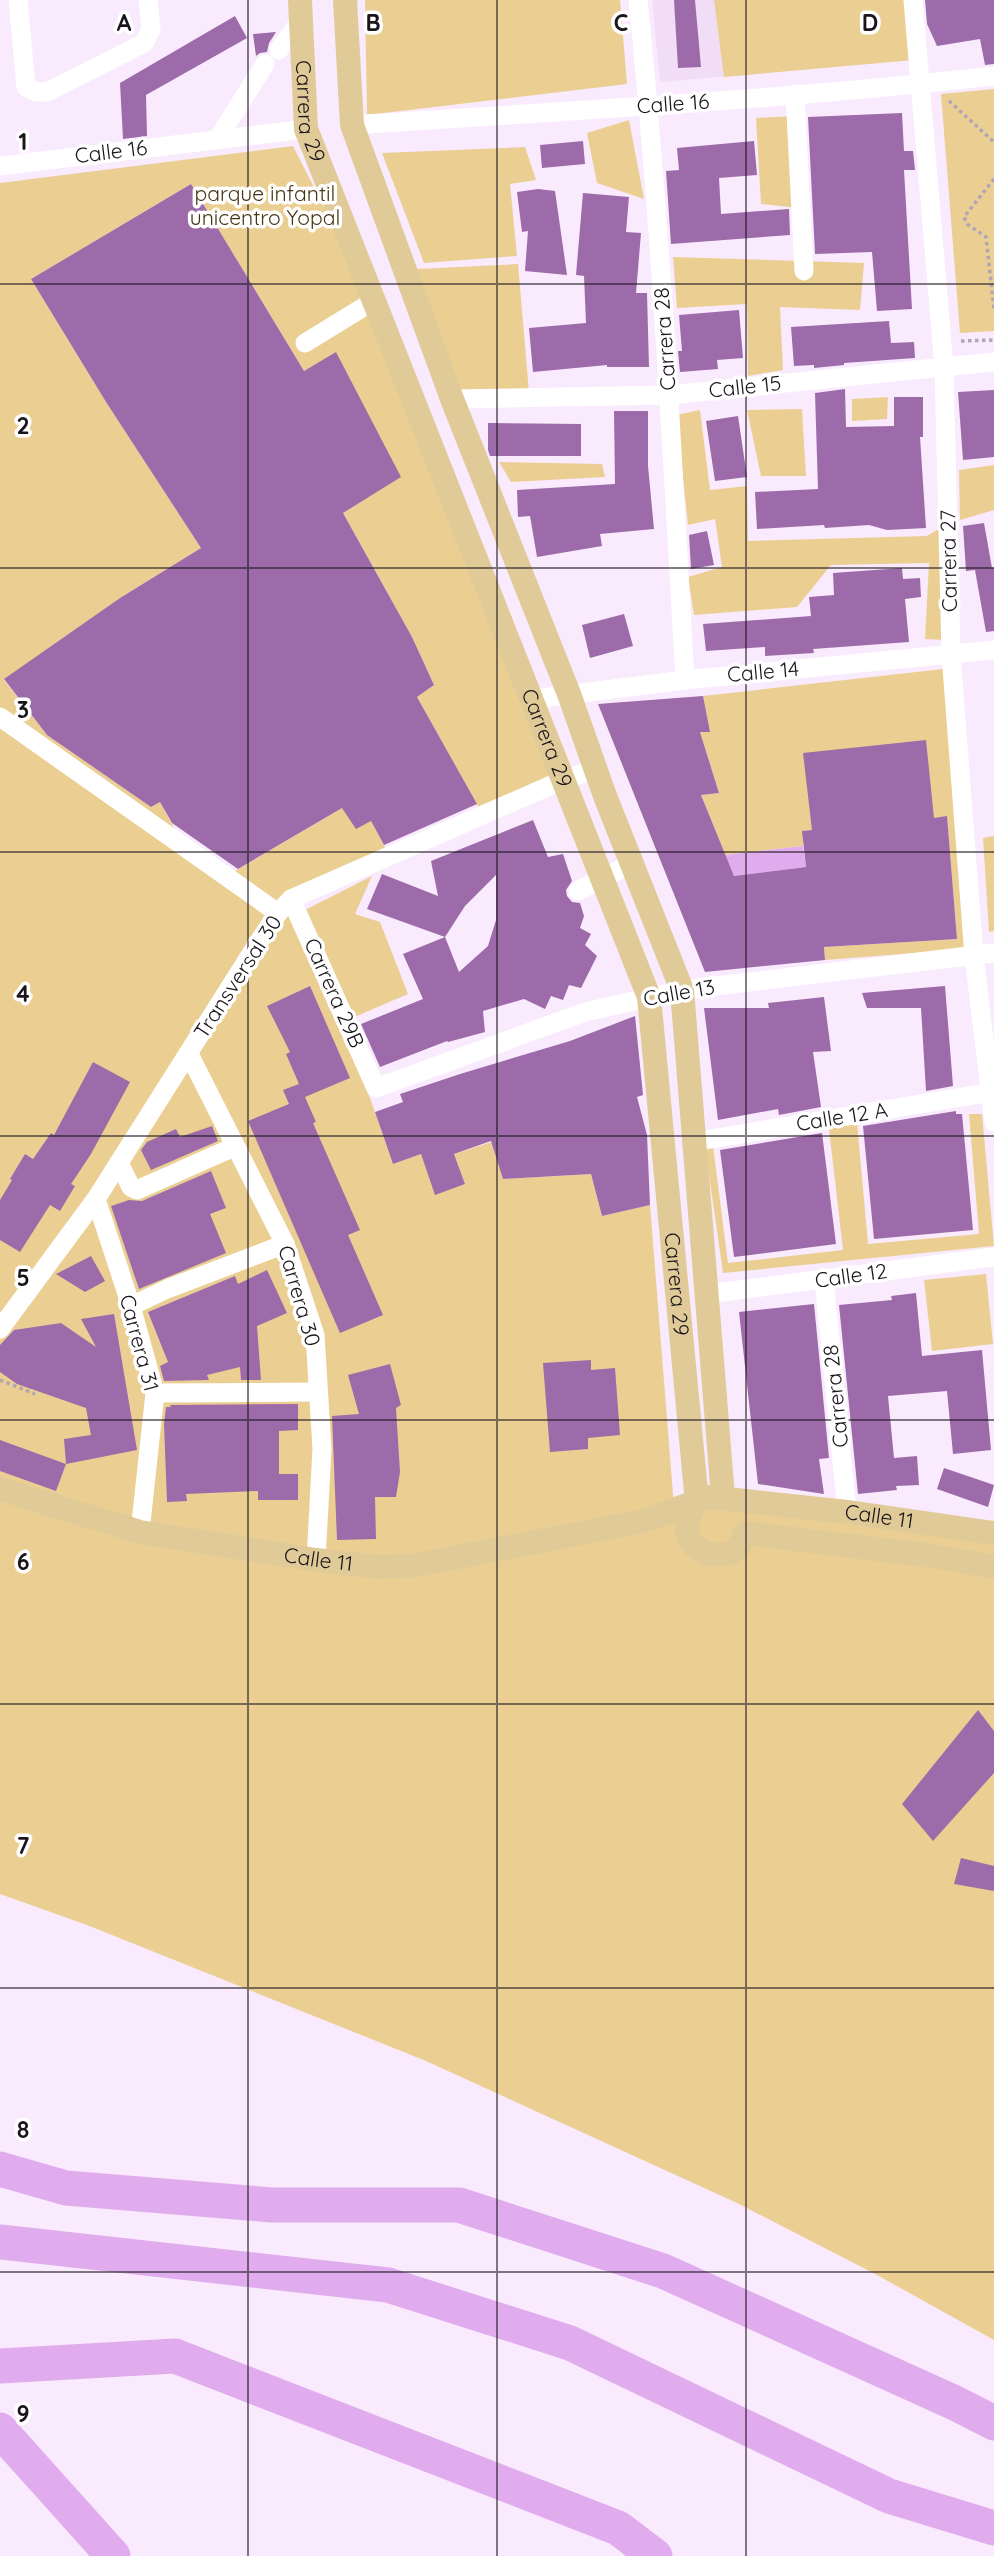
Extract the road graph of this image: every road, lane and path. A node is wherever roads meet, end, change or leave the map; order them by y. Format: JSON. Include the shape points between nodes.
{"nodes":[{"id":1,"x":18,"y":0,"type":"edge"},
{"id":2,"x":148,"y":0,"type":"edge"},
{"id":3,"x":345,"y":0,"type":"edge"},
{"id":4,"x":638,"y":0,"type":"edge"},
{"id":5,"x":913,"y":0,"type":"edge"},
{"id":6,"x":300,"y":10,"type":"edge"},
{"id":7,"x":994,"y":76,"type":"edge"},
{"id":8,"x":919,"y":84,"type":"junction"},
{"id":9,"x":795,"y":94,"type":"junction"},
{"id":10,"x":942,"y":95,"type":"dead end"},
{"id":11,"x":649,"y":106,"type":"junction"},
{"id":12,"x":352,"y":125,"type":"junction"},
{"id":13,"x":306,"y":129,"type":"junction"},
{"id":14,"x":217,"y":140,"type":"junction"},
{"id":15,"x":994,"y":142,"type":"edge"},
{"id":16,"x":0,"y":166,"type":"edge"},
{"id":17,"x":994,"y":179,"type":"edge"},
{"id":18,"x":804,"y":271,"type":"dead end"},
{"id":19,"x":990,"y":271,"type":"junction"},
{"id":20,"x":994,"y":276,"type":"edge"},
{"id":21,"x":375,"y":300,"type":"junction"},
{"id":22,"x":994,"y":309,"type":"edge"},
{"id":23,"x":305,"y":343,"type":"dead end"},
{"id":24,"x":994,"y":362,"type":"edge"},
{"id":25,"x":944,"y":367,"type":"junction"},
{"id":26,"x":669,"y":395,"type":"junction"},
{"id":27,"x":452,"y":399,"type":"junction"},
{"id":28,"x":994,"y":650,"type":"edge"},
{"id":29,"x":951,"y":654,"type":"junction"},
{"id":30,"x":685,"y":680,"type":"junction"},
{"id":31,"x":569,"y":694,"type":"junction"},
{"id":32,"x":533,"y":699,"type":"junction"},
{"id":33,"x":0,"y":717,"type":"edge"},
{"id":34,"x":595,"y":769,"type":"junction"},
{"id":35,"x":563,"y":780,"type":"junction"},
{"id":36,"x":632,"y":863,"type":"junction"},
{"id":37,"x":603,"y":876,"type":"junction"},
{"id":38,"x":578,"y":891,"type":"dead end"},
{"id":39,"x":285,"y":906,"type":"junction"},
{"id":40,"x":984,"y":954,"type":"edge"},
{"id":41,"x":682,"y":990,"type":"junction"},
{"id":42,"x":649,"y":997,"type":"junction"},
{"id":43,"x":189,"y":1054,"type":"junction"},
{"id":44,"x":376,"y":1088,"type":"joint"},
{"id":45,"x":992,"y":1093,"type":"junction"},
{"id":46,"x":994,"y":1122,"type":"edge"},
{"id":47,"x":693,"y":1142,"type":"junction"},
{"id":48,"x":234,"y":1147,"type":"junction"},
{"id":49,"x":119,"y":1163,"type":"junction"},
{"id":50,"x":96,"y":1199,"type":"junction"},
{"id":51,"x":285,"y":1244,"type":"junction"},
{"id":52,"x":994,"y":1257,"type":"edge"},
{"id":53,"x":824,"y":1280,"type":"junction"},
{"id":54,"x":708,"y":1294,"type":"junction"},
{"id":55,"x":131,"y":1306,"type":"junction"},
{"id":56,"x":0,"y":1329,"type":"edge"},
{"id":57,"x":0,"y":1380,"type":"edge"},
{"id":58,"x":318,"y":1392,"type":"junction"},
{"id":59,"x":35,"y":1394,"type":"dead end"},
{"id":60,"x":155,"y":1394,"type":"junction"},
{"id":61,"x":0,"y":1489,"type":"edge"},
{"id":62,"x":723,"y":1497,"type":"junction"},
{"id":63,"x":697,"y":1502,"type":"junction"},
{"id":64,"x":847,"y":1512,"type":"junction"},
{"id":65,"x":643,"y":1521,"type":"junction"},
{"id":66,"x":140,"y":1532,"type":"junction"},
{"id":67,"x":994,"y":1532,"type":"edge"},
{"id":68,"x":745,"y":1533,"type":"junction"},
{"id":69,"x":689,"y":1539,"type":"junction"},
{"id":70,"x":316,"y":1560,"type":"junction"},
{"id":71,"x":994,"y":1567,"type":"edge"}],
"edges":[{"from":1,"to":2,"type":"street","via":[[26,87],[47,92],[144,43],[151,29]]},
{"from":3,"to":12,"type":"main road","name":"Carrera 29"},
{"from":4,"to":11,"type":"street","name":"Carrera 28"},
{"from":5,"to":8,"type":"street","name":"Carrera 27"},
{"from":6,"to":13,"type":"main road","name":"Carrera 29"},
{"from":6,"to":14,"type":"street"},
{"from":7,"to":8,"type":"street","name":"Calle 16"},
{"from":8,"to":9,"type":"street","name":"Calle 16"},
{"from":8,"to":25,"type":"street","name":"Carrera 27"},
{"from":9,"to":11,"type":"street","name":"Calle 16"},
{"from":9,"to":18,"type":"street"},
{"from":10,"to":15,"type":"path"},
{"from":11,"to":12,"type":"street","name":"Calle 16"},
{"from":11,"to":26,"type":"street","name":"Carrera 28"},
{"from":12,"to":27,"type":"main road","name":"Carrera 29"},
{"from":13,"to":14,"type":"street","name":"Calle 16"},
{"from":13,"to":21,"type":"main road","name":"Carrera 29"},
{"from":14,"to":16,"type":"street","name":"Calle 16"},
{"from":17,"to":19,"type":"path","via":[[964,216],[967,224],[986,237]]},
{"from":19,"to":20,"type":"path"},
{"from":19,"to":22,"type":"path"},
{"from":21,"to":23,"type":"street"},
{"from":21,"to":32,"type":"main road","name":"Carrera 29"},
{"from":24,"to":25,"type":"street","name":"Calle 15"},
{"from":25,"to":26,"type":"street","name":"Calle 15"},
{"from":25,"to":29,"type":"street","name":"Carrera 27"},
{"from":26,"to":27,"type":"street","name":"Calle 15"},
{"from":26,"to":30,"type":"street","name":"Carrera 28"},
{"from":27,"to":31,"type":"main road","name":"Carrera 29"},
{"from":28,"to":29,"type":"street","name":"Calle 14"},
{"from":29,"to":30,"type":"street","name":"Calle 14"},
{"from":29,"to":40,"type":"street","name":"Carrera 27"},
{"from":30,"to":31,"type":"street","name":"Calle 14"},
{"from":31,"to":32,"type":"street","name":"Calle 14"},
{"from":31,"to":34,"type":"main road","name":"Carrera 29"},
{"from":32,"to":35,"type":"main road","name":"Carrera 29"},
{"from":33,"to":39,"type":"street"},
{"from":34,"to":35,"type":"street","name":"Transversal 30"},
{"from":34,"to":36,"type":"main road","name":"Carrera 29"},
{"from":35,"to":37,"type":"main road","name":"Carrera 29"},
{"from":35,"to":39,"type":"street","name":"Transversal 30"},
{"from":36,"to":37,"type":"street"},
{"from":36,"to":41,"type":"main road","name":"Carrera 29"},
{"from":37,"to":38,"type":"street"},
{"from":37,"to":42,"type":"main road","name":"Carrera 29"},
{"from":39,"to":43,"type":"street","name":"Transversal 30"},
{"from":39,"to":44,"type":"street","name":"Carrera 29B"},
{"from":40,"to":41,"type":"street","name":"Calle 13"},
{"from":40,"to":45,"type":"street","name":"Carrera 27"},
{"from":41,"to":42,"type":"street","name":"Calle 13"},
{"from":41,"to":47,"type":"main road","name":"Carrera 29"},
{"from":42,"to":44,"type":"street","name":"Calle 13","via":[[584,1012]]},
{"from":42,"to":63,"type":"main road","name":"Carrera 29"},
{"from":43,"to":48,"type":"street","name":"Carrera 30"},
{"from":43,"to":49,"type":"street","name":"Transversal 30"},
{"from":45,"to":46,"type":"street","name":"Carrera 27"},
{"from":45,"to":47,"type":"street","name":"Calle 12 A"},
{"from":47,"to":54,"type":"main road","name":"Carrera 29"},
{"from":48,"to":49,"type":"street","via":[[137,1190]]},
{"from":48,"to":51,"type":"street","name":"Carrera 30"},
{"from":49,"to":50,"type":"street","name":"Transversal 30"},
{"from":50,"to":55,"type":"street","name":"Carrera 31"},
{"from":50,"to":56,"type":"street","name":"Transversal 30"},
{"from":51,"to":55,"type":"street"},
{"from":51,"to":58,"type":"street","name":"Carrera 30","via":[[315,1335]]},
{"from":52,"to":53,"type":"street","name":"Calle 12"},
{"from":53,"to":54,"type":"street","name":"Calle 12"},
{"from":53,"to":64,"type":"street","name":"Carrera 28"},
{"from":54,"to":62,"type":"main road","name":"Carrera 29"},
{"from":55,"to":60,"type":"street","name":"Carrera 31"},
{"from":57,"to":59,"type":"path"},
{"from":58,"to":60,"type":"street"},
{"from":58,"to":70,"type":"street","name":"Carrera 30","via":[[322,1449]]},
{"from":60,"to":66,"type":"street","name":"Carrera 31"},
{"from":61,"to":66,"type":"main road","name":"Calle 11"},
{"from":62,"to":63,"type":"main road","name":"Calle 11"},
{"from":62,"to":64,"type":"main road","name":"Calle 11"},
{"from":62,"to":68,"type":"main road","via":[[745,1520]]},
{"from":63,"to":65,"type":"main road","name":"Calle 11"},
{"from":63,"to":69,"type":"main road","via":[[689,1515]]},
{"from":64,"to":67,"type":"main road","name":"Calle 11"},
{"from":65,"to":69,"type":"main road"},
{"from":65,"to":70,"type":"main road","name":"Calle 11","via":[[417,1565],[379,1567]]},
{"from":66,"to":70,"type":"main road","name":"Calle 11"},
{"from":68,"to":69,"type":"main road","via":[[730,1553],[715,1555],[699,1550]]},
{"from":68,"to":71,"type":"main road","name":"Calle 11"}]}
